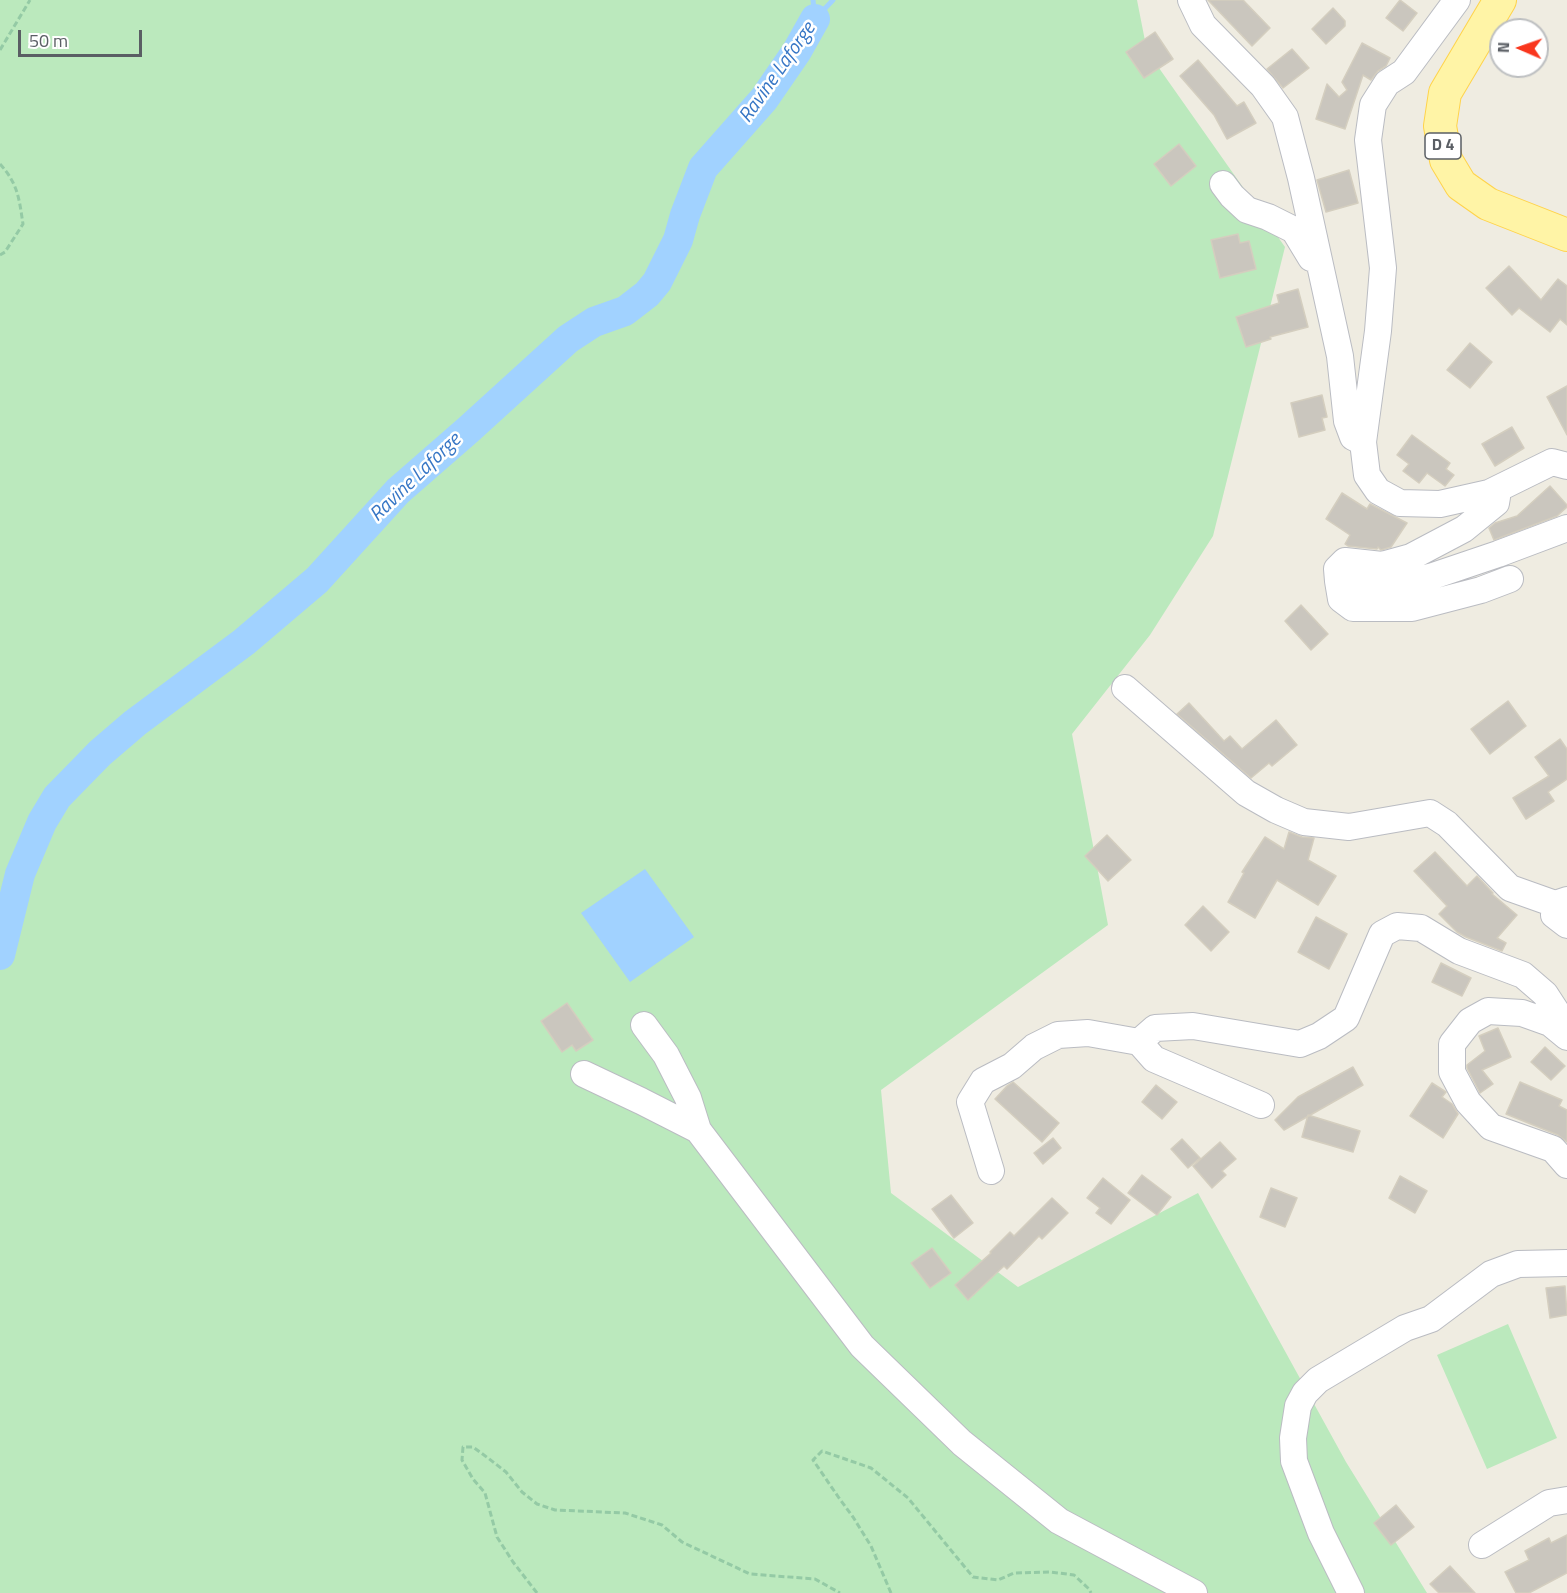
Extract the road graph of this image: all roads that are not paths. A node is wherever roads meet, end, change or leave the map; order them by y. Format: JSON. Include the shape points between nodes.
{"nodes":[{"id":1,"x":1191,"y":0,"type":"edge"},
{"id":2,"x":1457,"y":0,"type":"edge"},
{"id":3,"x":1500,"y":0,"type":"edge"},
{"id":4,"x":1223,"y":184,"type":"dead end"},
{"id":5,"x":1567,"y":235,"type":"edge"},
{"id":6,"x":1323,"y":276,"type":"junction"},
{"id":7,"x":1363,"y":442,"type":"junction"},
{"id":8,"x":1567,"y":466,"type":"edge"},
{"id":9,"x":1489,"y":493,"type":"junction"},
{"id":10,"x":1567,"y":528,"type":"edge"},
{"id":11,"x":1510,"y":579,"type":"dead end"},
{"id":12,"x":1338,"y":581,"type":"junction"},
{"id":13,"x":1125,"y":688,"type":"dead end"},
{"id":14,"x":1563,"y":910,"type":"edge"},
{"id":15,"x":644,"y":1025,"type":"dead end"},
{"id":16,"x":1567,"y":1028,"type":"edge"},
{"id":17,"x":1567,"y":1037,"type":"edge"},
{"id":18,"x":1139,"y":1042,"type":"junction"},
{"id":19,"x":584,"y":1074,"type":"dead end"},
{"id":20,"x":1261,"y":1105,"type":"dead end"},
{"id":21,"x":698,"y":1131,"type":"junction"},
{"id":22,"x":1567,"y":1165,"type":"edge"},
{"id":23,"x":991,"y":1171,"type":"dead end"},
{"id":24,"x":1567,"y":1263,"type":"edge"},
{"id":25,"x":1567,"y":1500,"type":"edge"},
{"id":26,"x":1482,"y":1545,"type":"dead end"},
{"id":27,"x":1194,"y":1593,"type":"edge"},
{"id":28,"x":1351,"y":1593,"type":"edge"}],
"edges":[{"from":1,"to":6,"type":"street","via":[[1203,25],[1263,86],[1285,117]]},
{"from":2,"to":7,"type":"street","via":[[1404,72],[1387,82],[1373,105],[1368,140],[1383,268]]},
{"from":3,"to":5,"type":"main road","number":"D 4","via":[[1445,93],[1440,126],[1446,160],[1461,185],[1488,204]]},
{"from":4,"to":6,"type":"street","via":[[1248,210],[1294,230]]},
{"from":6,"to":7,"type":"street","via":[[1340,356],[1347,420],[1353,437]]},
{"from":7,"to":9,"type":"street","via":[[1367,475],[1378,490],[1400,503],[1440,504]]},
{"from":8,"to":9,"type":"street","via":[[1552,462]]},
{"from":9,"to":12,"type":"street","via":[[1497,496],[1496,503],[1464,529],[1411,557],[1382,565],[1345,561],[1337,570]]},
{"from":10,"to":12,"type":"street","via":[[1433,576],[1386,588],[1346,587]]},
{"from":11,"to":12,"type":"street","via":[[1412,608],[1353,608],[1341,599]]},
{"from":13,"to":14,"type":"street","via":[[1246,793],[1276,810],[1304,822],[1349,827],[1430,813],[1447,824],[1510,888]]},
{"from":15,"to":21,"type":"street","via":[[666,1055],[688,1098]]},
{"from":16,"to":18,"type":"street","via":[[1545,994],[1523,975],[1459,951],[1422,928],[1397,926],[1382,934],[1346,1018],[1319,1036],[1300,1044],[1193,1026],[1155,1028]]},
{"from":17,"to":22,"type":"street","via":[[1550,1023],[1521,1013],[1488,1011],[1470,1021],[1452,1044],[1452,1072],[1468,1102],[1491,1127],[1553,1149]]},
{"from":18,"to":20,"type":"street","via":[[1154,1059]]},
{"from":18,"to":23,"type":"street","via":[[1088,1033],[1058,1035],[983,1081],[970,1102]]},
{"from":19,"to":21,"type":"street"},
{"from":21,"to":27,"type":"street","via":[[862,1346],[962,1443],[1059,1521]]},
{"from":24,"to":28,"type":"street","via":[[1518,1264],[1491,1274],[1431,1319],[1405,1328],[1318,1380],[1305,1393],[1298,1406],[1294,1461],[1321,1533]]},
{"from":25,"to":26,"type":"street","via":[[1549,1503]]}]}
